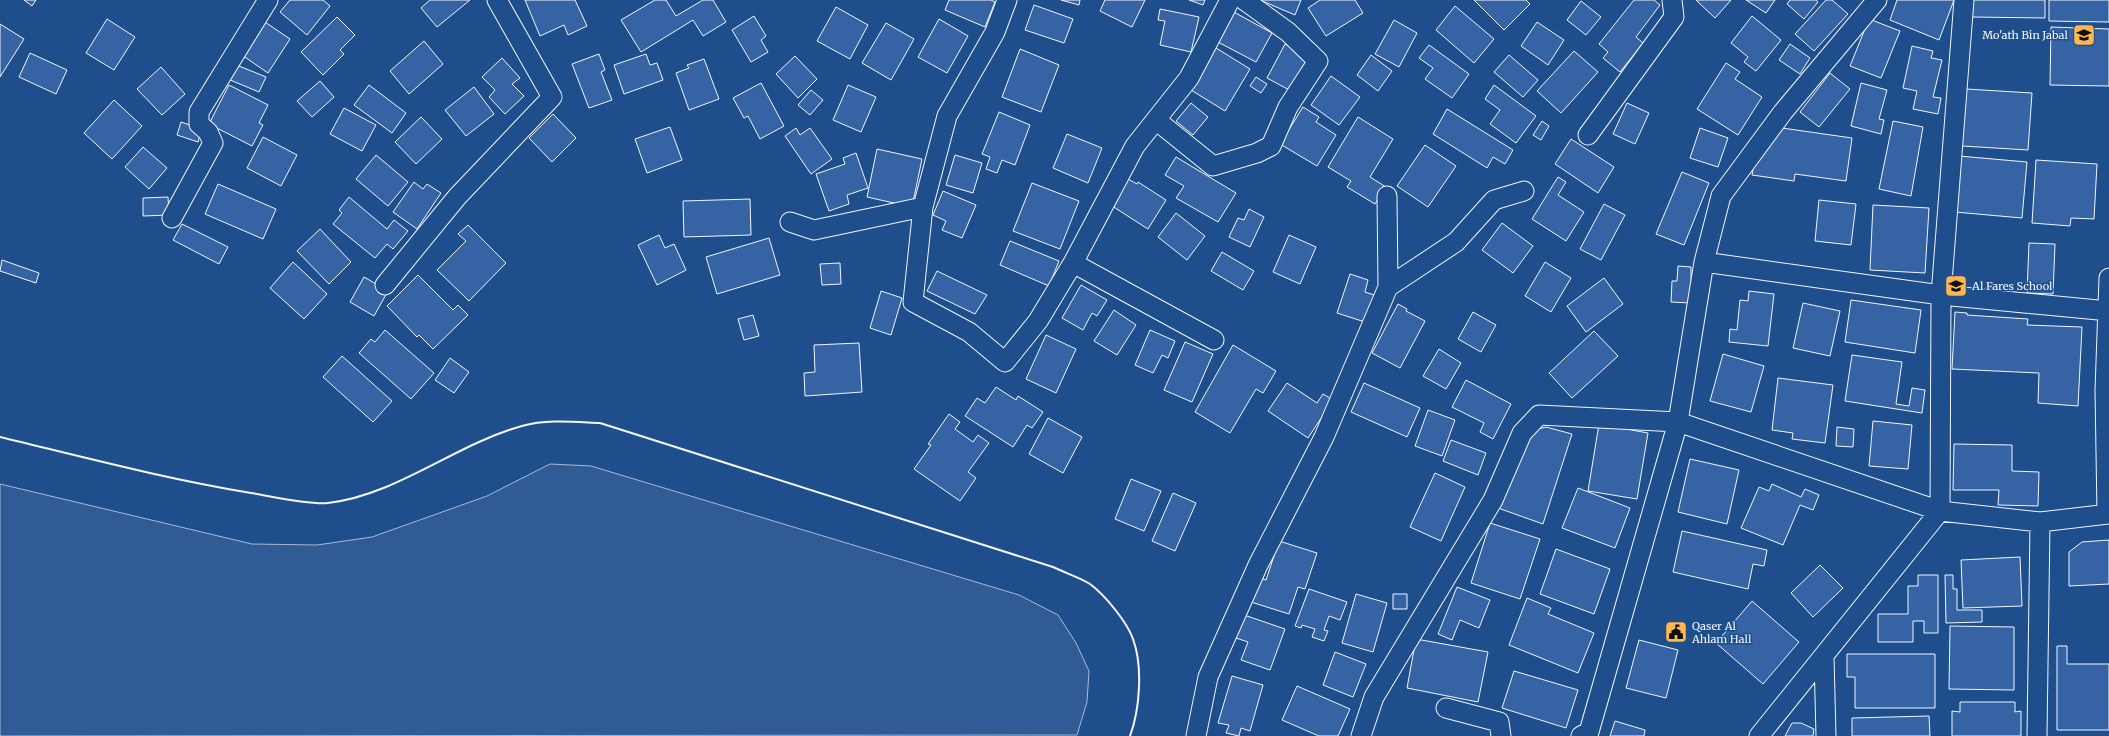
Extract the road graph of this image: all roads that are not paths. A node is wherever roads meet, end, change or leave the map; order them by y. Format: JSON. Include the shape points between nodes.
{"nodes":[{"id":1,"x":268,"y":0,"type":"edge"},
{"id":2,"x":497,"y":0,"type":"edge"},
{"id":3,"x":1007,"y":0,"type":"edge"},
{"id":4,"x":1230,"y":0,"type":"edge"},
{"id":5,"x":1244,"y":0,"type":"edge"},
{"id":6,"x":1672,"y":0,"type":"edge"},
{"id":7,"x":1877,"y":0,"type":"edge"},
{"id":8,"x":1964,"y":0,"type":"edge"},
{"id":9,"x":1156,"y":120,"type":"junction"},
{"id":10,"x":1588,"y":135,"type":"dead end"},
{"id":11,"x":1524,"y":191,"type":"dead end"},
{"id":12,"x":1386,"y":196,"type":"dead end"},
{"id":13,"x":923,"y":207,"type":"junction"},
{"id":14,"x":172,"y":218,"type":"dead end"},
{"id":15,"x":790,"y":222,"type":"dead end"},
{"id":16,"x":1704,"y":262,"type":"junction"},
{"id":17,"x":1073,"y":263,"type":"junction"},
{"id":18,"x":2109,"y":278,"type":"edge"},
{"id":19,"x":384,"y":285,"type":"dead end"},
{"id":20,"x":1388,"y":287,"type":"junction"},
{"id":21,"x":1941,"y":295,"type":"junction"},
{"id":22,"x":2108,"y":310,"type":"edge"},
{"id":23,"x":1214,"y":340,"type":"dead end"},
{"id":24,"x":1678,"y":422,"type":"junction"},
{"id":25,"x":1940,"y":511,"type":"junction"},
{"id":26,"x":2108,"y":514,"type":"edge"},
{"id":27,"x":2040,"y":522,"type":"junction"},
{"id":28,"x":1824,"y":656,"type":"junction"},
{"id":29,"x":1446,"y":708,"type":"dead end"},
{"id":30,"x":1586,"y":735,"type":"edge"},
{"id":31,"x":1196,"y":736,"type":"edge"},
{"id":32,"x":1361,"y":736,"type":"edge"},
{"id":33,"x":1501,"y":736,"type":"edge"},
{"id":34,"x":1759,"y":736,"type":"edge"},
{"id":35,"x":1826,"y":736,"type":"edge"},
{"id":36,"x":2037,"y":736,"type":"edge"}],
"edges":[{"from":1,"to":14,"type":"street","via":[[199,112],[199,124],[208,132],[213,143]]},
{"from":2,"to":19,"type":"street","via":[[552,97],[457,197]]},
{"from":3,"to":13,"type":"street","via":[[995,32],[947,116]]},
{"from":4,"to":9,"type":"street","via":[[1189,78]]},
{"from":5,"to":9,"type":"street","via":[[1288,32],[1318,61],[1288,107],[1271,146],[1257,153],[1213,166]]},
{"from":6,"to":10,"type":"street","via":[[1674,18]]},
{"from":7,"to":16,"type":"street","via":[[1783,112],[1721,196]]},
{"from":8,"to":21,"type":"street"},
{"from":9,"to":17,"type":"street","via":[[1135,146]]},
{"from":11,"to":20,"type":"street","via":[[1494,200],[1456,242]]},
{"from":12,"to":20,"type":"street"},
{"from":13,"to":15,"type":"street","via":[[814,230]]},
{"from":13,"to":17,"type":"street","via":[[913,302],[969,332],[1005,362],[1038,321]]},
{"from":16,"to":21,"type":"street"},
{"from":16,"to":24,"type":"street"},
{"from":17,"to":23,"type":"street"},
{"from":18,"to":22,"type":"street"},
{"from":20,"to":31,"type":"street","via":[[1324,437],[1258,565],[1208,677]]},
{"from":21,"to":22,"type":"street"},
{"from":21,"to":25,"type":"street"},
{"from":22,"to":26,"type":"street","via":[[2105,390]]},
{"from":24,"to":25,"type":"street"},
{"from":24,"to":30,"type":"street"},
{"from":24,"to":32,"type":"street","via":[[1539,415],[1522,433],[1493,500],[1374,697]]},
{"from":25,"to":27,"type":"street"},
{"from":25,"to":28,"type":"street"},
{"from":26,"to":27,"type":"street"},
{"from":27,"to":36,"type":"street"},
{"from":28,"to":34,"type":"street"},
{"from":28,"to":35,"type":"street"},
{"from":29,"to":33,"type":"street","via":[[1498,722]]}]}
